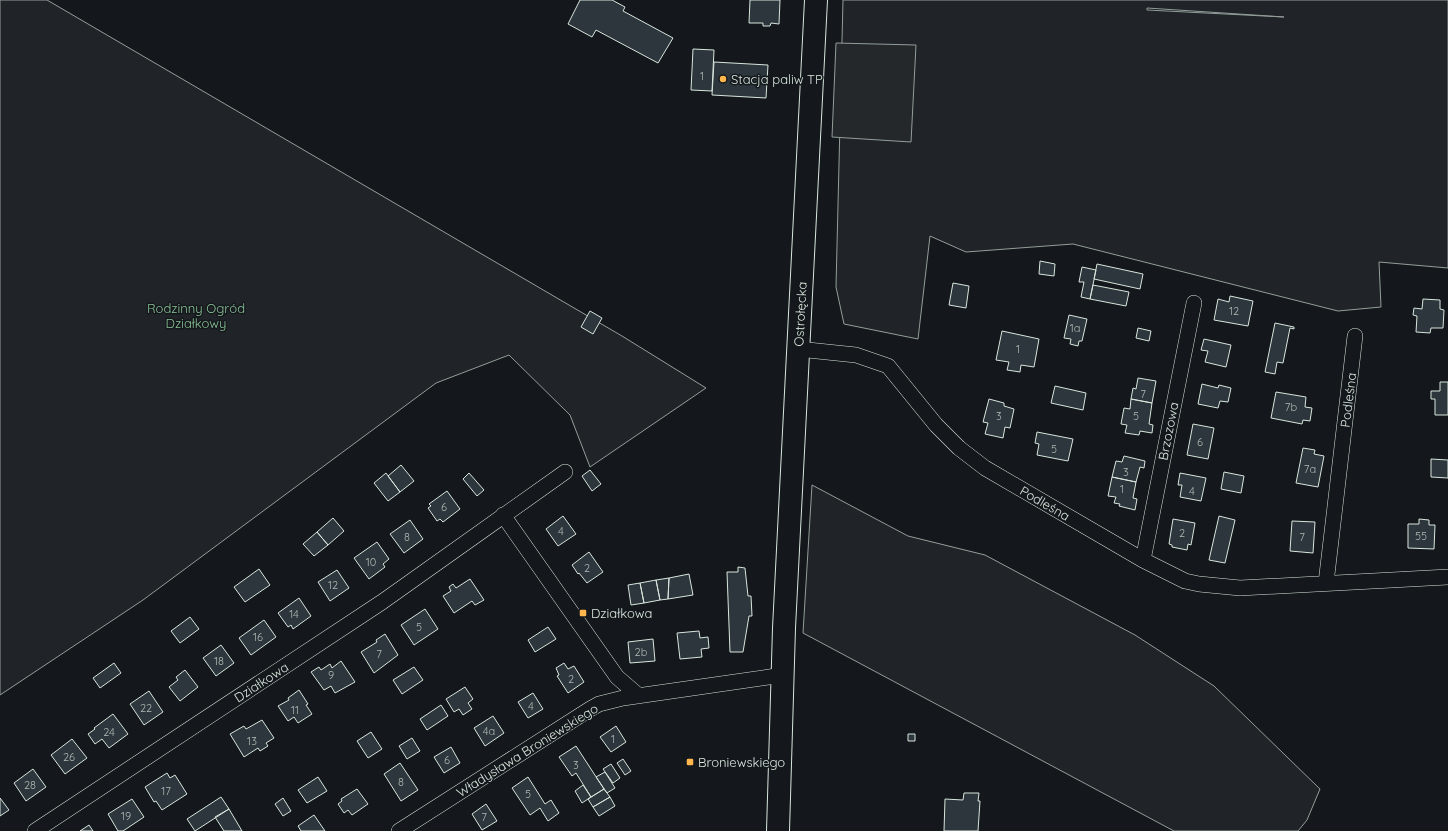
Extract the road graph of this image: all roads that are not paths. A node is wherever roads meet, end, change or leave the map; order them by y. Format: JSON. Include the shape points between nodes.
{"nodes":[{"id":1,"x":816,"y":0,"type":"edge"},
{"id":2,"x":1194,"y":302,"type":"dead end"},
{"id":3,"x":1355,"y":336,"type":"dead end"},
{"id":4,"x":798,"y":349,"type":"junction"},
{"id":5,"x":565,"y":472,"type":"dead end"},
{"id":6,"x":504,"y":515,"type":"junction"},
{"id":7,"x":1143,"y":560,"type":"junction"},
{"id":8,"x":1448,"y":577,"type":"edge"},
{"id":9,"x":1326,"y":583,"type":"junction"},
{"id":10,"x":782,"y":675,"type":"junction"},
{"id":11,"x":639,"y":696,"type":"junction"},
{"id":12,"x":34,"y":831,"type":"edge"},
{"id":13,"x":399,"y":831,"type":"edge"},
{"id":14,"x":778,"y":831,"type":"edge"}],
"edges":[{"from":1,"to":4,"type":"main road","name":"Ostrołęcka"},
{"from":2,"to":7,"type":"street","name":"Brzozowa"},
{"from":3,"to":9,"type":"street","name":"Podleśna"},
{"from":4,"to":7,"type":"street","name":"Podleśna","via":[[856,355],[888,366],[936,425],[959,448],[985,468]]},
{"from":4,"to":10,"type":"main road","name":"Ostrołęcka"},
{"from":5,"to":6,"type":"street","name":"Działkowa"},
{"from":6,"to":11,"type":"street","via":[[617,677]]},
{"from":6,"to":12,"type":"street","name":"Działkowa","via":[[382,602]]},
{"from":7,"to":9,"type":"street","name":"Podleśna","via":[[1185,581],[1220,587]]},
{"from":8,"to":9,"type":"street","name":"Podleśna"},
{"from":10,"to":11,"type":"street","name":"Władysława Broniewskiego"},
{"from":10,"to":14,"type":"main road","name":"Ostrołęcka"},
{"from":11,"to":13,"type":"street","name":"Władysława Broniewskiego","via":[[613,700],[590,709]]}]}
